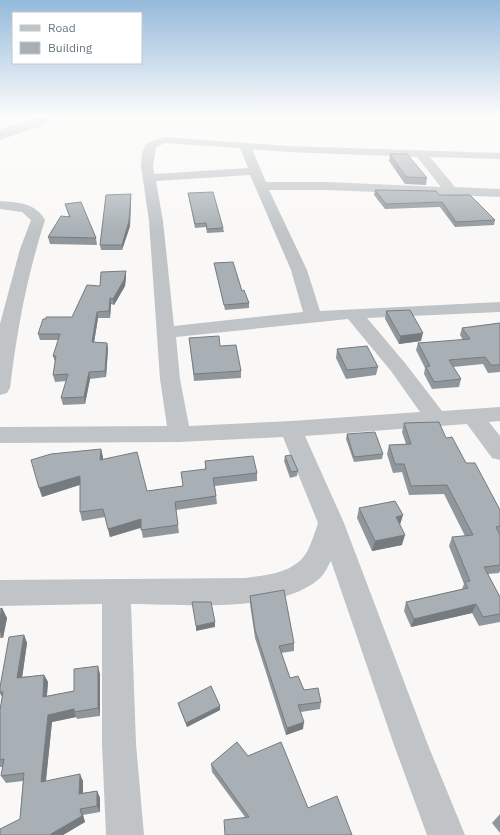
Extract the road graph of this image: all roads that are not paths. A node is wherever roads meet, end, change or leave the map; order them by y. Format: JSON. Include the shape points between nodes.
{"nodes":[{"id":1,"x":148,"y":155,"type":"edge"},
{"id":2,"x":195,"y":155,"type":"edge"},
{"id":3,"x":248,"y":155,"type":"edge"},
{"id":4,"x":422,"y":155,"type":"edge"},
{"id":5,"x":472,"y":155,"type":"edge"},
{"id":6,"x":500,"y":156,"type":"edge"},
{"id":7,"x":197,"y":165,"type":"junction"},
{"id":8,"x":254,"y":171,"type":"junction"},
{"id":9,"x":149,"y":178,"type":"junction"},
{"id":10,"x":260,"y":186,"type":"junction"},
{"id":11,"x":451,"y":190,"type":"junction"},
{"id":12,"x":485,"y":192,"type":"junction"},
{"id":13,"x":500,"y":193,"type":"edge"},
{"id":14,"x":500,"y":204,"type":"edge"},
{"id":15,"x":0,"y":205,"type":"edge"},
{"id":16,"x":500,"y":307,"type":"edge"},
{"id":17,"x":353,"y":313,"type":"junction"},
{"id":18,"x":313,"y":316,"type":"junction"},
{"id":19,"x":4,"y":329,"type":"edge"},
{"id":20,"x":167,"y":332,"type":"junction"},
{"id":21,"x":0,"y":388,"type":"edge"},
{"id":22,"x":500,"y":414,"type":"edge"},
{"id":23,"x":473,"y":416,"type":"junction"},
{"id":24,"x":436,"y":419,"type":"junction"},
{"id":25,"x":291,"y":429,"type":"junction"},
{"id":26,"x":179,"y":434,"type":"junction"},
{"id":27,"x":0,"y":435,"type":"edge"},
{"id":28,"x":500,"y":452,"type":"edge"},
{"id":29,"x":331,"y":523,"type":"junction"},
{"id":30,"x":116,"y":591,"type":"junction"},
{"id":31,"x":0,"y":593,"type":"edge"},
{"id":32,"x":125,"y":835,"type":"edge"},
{"id":33,"x":446,"y":835,"type":"edge"}],
"edges":[{"from":1,"to":9,"type":"street"},
{"from":2,"to":7,"type":"street"},
{"from":3,"to":8,"type":"street"},
{"from":4,"to":11,"type":"street"},
{"from":5,"to":6,"type":"street"},
{"from":7,"to":8,"type":"street"},
{"from":7,"to":9,"type":"street"},
{"from":8,"to":10,"type":"street"},
{"from":9,"to":20,"type":"street"},
{"from":10,"to":11,"type":"street"},
{"from":10,"to":18,"type":"street","via":[[299,270]]},
{"from":11,"to":12,"type":"street"},
{"from":12,"to":13,"type":"street"},
{"from":12,"to":14,"type":"street"},
{"from":15,"to":19,"type":"street","via":[[24,208],[38,220]]},
{"from":16,"to":17,"type":"street"},
{"from":17,"to":18,"type":"street"},
{"from":17,"to":24,"type":"street","via":[[394,362]]},
{"from":18,"to":20,"type":"street"},
{"from":19,"to":21,"type":"street"},
{"from":20,"to":26,"type":"street","via":[[170,379]]},
{"from":22,"to":23,"type":"street"},
{"from":23,"to":24,"type":"street"},
{"from":23,"to":28,"type":"street"},
{"from":24,"to":25,"type":"street"},
{"from":25,"to":26,"type":"street"},
{"from":25,"to":29,"type":"street"},
{"from":26,"to":27,"type":"street"},
{"from":29,"to":30,"type":"street","via":[[320,555],[310,570],[284,585],[245,591]]},
{"from":29,"to":33,"type":"street"},
{"from":30,"to":31,"type":"street"},
{"from":30,"to":32,"type":"street","via":[[119,744]]}]}
